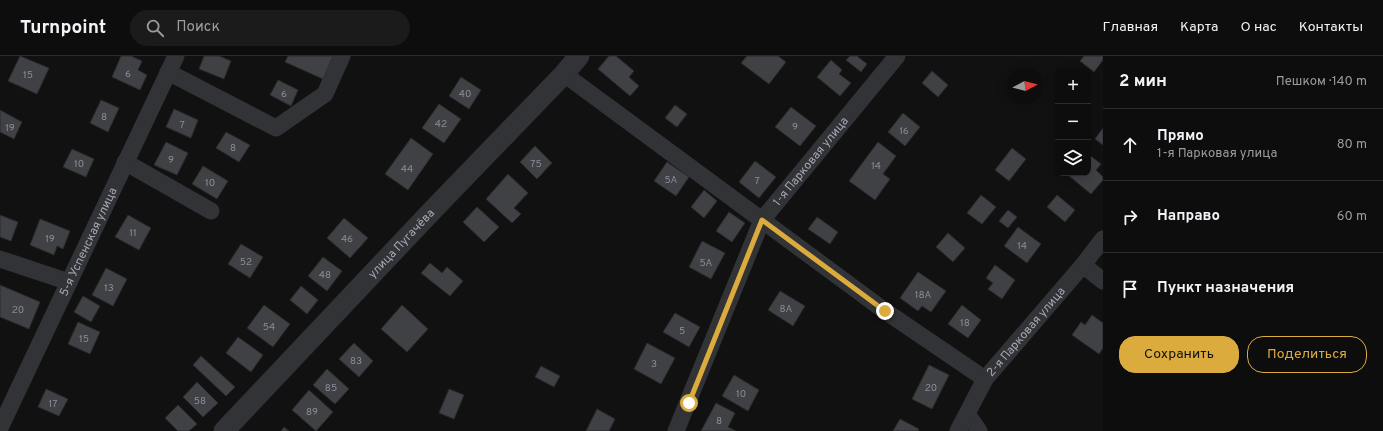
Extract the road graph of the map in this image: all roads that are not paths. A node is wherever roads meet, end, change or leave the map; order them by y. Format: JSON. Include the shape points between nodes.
{"nodes":[{"id":1,"x":176,"y":56,"type":"edge"},
{"id":2,"x":342,"y":56,"type":"edge"},
{"id":3,"x":579,"y":56,"type":"edge"},
{"id":4,"x":897,"y":56,"type":"edge"},
{"id":5,"x":168,"y":72,"type":"junction"},
{"id":6,"x":564,"y":74,"type":"junction"},
{"id":7,"x":125,"y":162,"type":"junction"},
{"id":8,"x":211,"y":211,"type":"dead end"},
{"id":9,"x":762,"y":220,"type":"junction"},
{"id":10,"x":1103,"y":239,"type":"edge"},
{"id":11,"x":0,"y":259,"type":"edge"},
{"id":12,"x":1083,"y":265,"type":"junction"},
{"id":13,"x":1103,"y":280,"type":"edge"},
{"id":14,"x":69,"y":282,"type":"junction"},
{"id":15,"x":985,"y":378,"type":"junction"},
{"id":16,"x":968,"y":415,"type":"junction"},
{"id":17,"x":0,"y":428,"type":"edge"},
{"id":18,"x":224,"y":431,"type":"edge"},
{"id":19,"x":676,"y":431,"type":"edge"},
{"id":20,"x":958,"y":431,"type":"edge"},
{"id":21,"x":979,"y":431,"type":"edge"}],
"edges":[{"from":1,"to":5,"type":"street","name":"5-я Успенская улица"},
{"from":2,"to":5,"type":"street","via":[[324,94],[276,128]]},
{"from":3,"to":6,"type":"street","name":"улица Пугачёва"},
{"from":4,"to":9,"type":"street","name":"1-я Парковая улица"},
{"from":5,"to":7,"type":"street","name":"5-я Успенская улица"},
{"from":6,"to":9,"type":"street"},
{"from":6,"to":18,"type":"street","name":"улица Пугачёва"},
{"from":7,"to":8,"type":"street"},
{"from":7,"to":14,"type":"street","name":"5-я Успенская улица"},
{"from":9,"to":15,"type":"street","via":[[885,311]]},
{"from":9,"to":19,"type":"street","name":"1-я Парковая улица"},
{"from":10,"to":12,"type":"street","name":"2-я Парковая улица"},
{"from":11,"to":14,"type":"street"},
{"from":12,"to":13,"type":"street"},
{"from":12,"to":15,"type":"street","name":"2-я Парковая улица"},
{"from":14,"to":17,"type":"street","name":"5-я Успенская улица"},
{"from":15,"to":16,"type":"street","name":"2-я Парковая улица"},
{"from":16,"to":20,"type":"street","name":"2-я Парковая улица"},
{"from":16,"to":21,"type":"street"}]}
